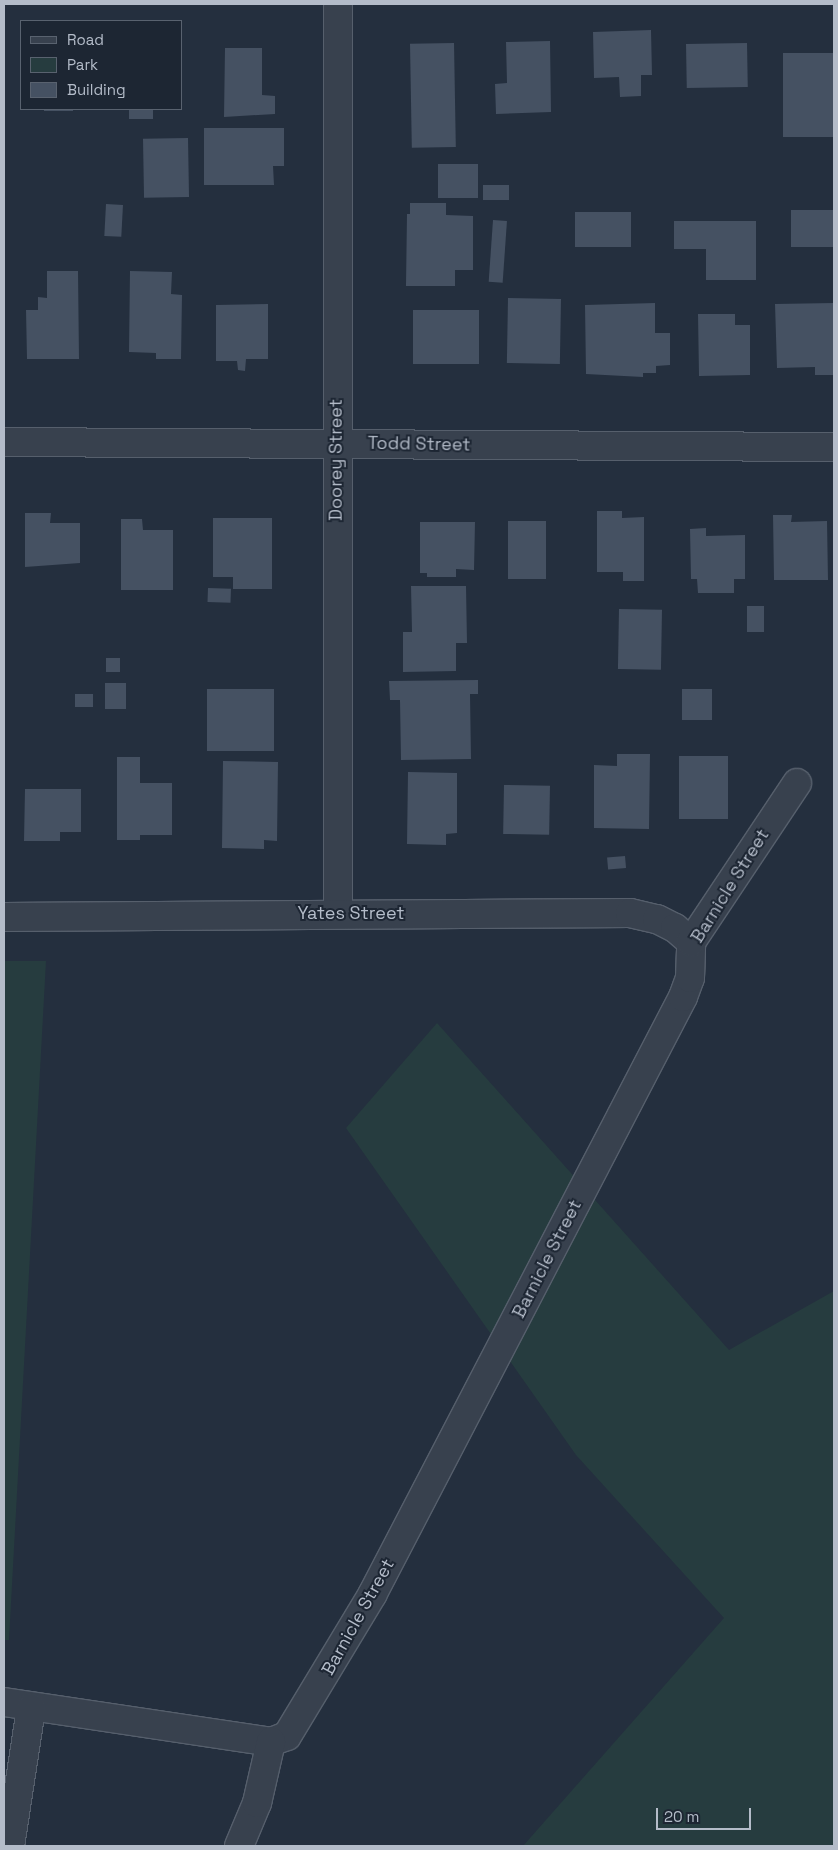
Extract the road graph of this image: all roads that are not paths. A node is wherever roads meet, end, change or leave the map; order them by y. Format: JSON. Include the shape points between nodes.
{"nodes":[{"id":1,"x":343,"y":5,"type":"edge"},
{"id":2,"x":4,"y":442,"type":"edge"},
{"id":3,"x":336,"y":443,"type":"junction"},
{"id":4,"x":834,"y":447,"type":"edge"},
{"id":5,"x":797,"y":783,"type":"dead end"},
{"id":6,"x":338,"y":913,"type":"junction"},
{"id":7,"x":4,"y":917,"type":"edge"},
{"id":8,"x":691,"y":942,"type":"junction"},
{"id":9,"x":4,"y":1702,"type":"edge"},
{"id":10,"x":31,"y":1708,"type":"junction"},
{"id":11,"x":279,"y":1739,"type":"junction"},
{"id":12,"x":10,"y":1846,"type":"edge"},
{"id":13,"x":239,"y":1846,"type":"edge"}],
"edges":[{"from":1,"to":3,"type":"street","name":"Doorey Street"},
{"from":2,"to":3,"type":"street","name":"Todd Street"},
{"from":3,"to":4,"type":"street","name":"Todd Street"},
{"from":3,"to":6,"type":"street","name":"Doorey Street"},
{"from":5,"to":8,"type":"street","name":"Barnicle Street"},
{"from":6,"to":7,"type":"street","name":"Yates Street"},
{"from":6,"to":8,"type":"street","name":"Yates Street","via":[[630,913],[657,919],[675,928]]},
{"from":8,"to":11,"type":"street","name":"Barnicle Street","via":[[690,978],[683,997],[372,1595]]},
{"from":9,"to":10,"type":"street"},
{"from":10,"to":11,"type":"street"},
{"from":10,"to":12,"type":"street"},
{"from":11,"to":13,"type":"street","name":"Barnicle Street","via":[[258,1803]]}]}
